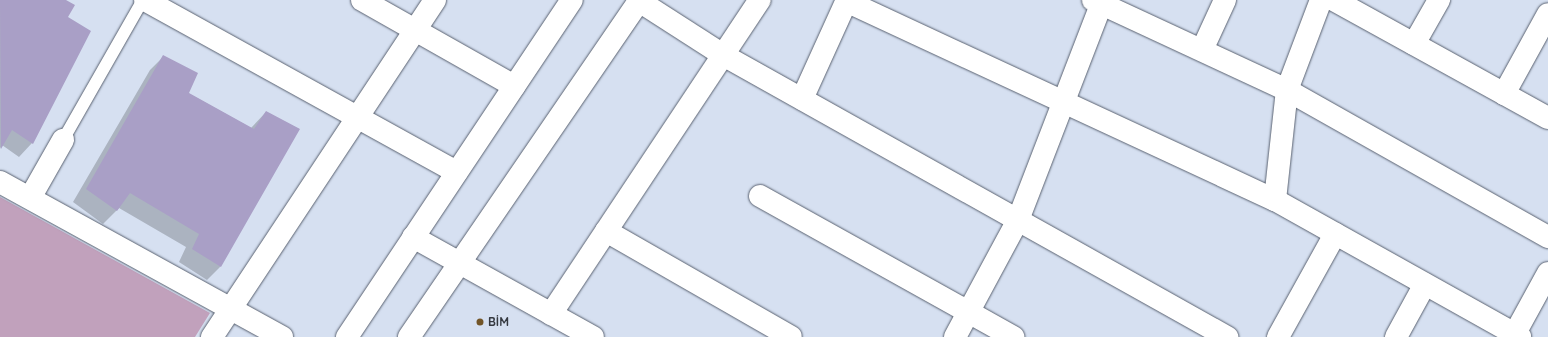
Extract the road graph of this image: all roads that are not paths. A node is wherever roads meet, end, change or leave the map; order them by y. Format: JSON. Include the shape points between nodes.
{"nodes":[{"id":1,"x":144,"y":0,"type":"edge"},
{"id":2,"x":362,"y":0,"type":"edge"},
{"id":3,"x":435,"y":0,"type":"edge"},
{"id":4,"x":572,"y":0,"type":"edge"},
{"id":5,"x":640,"y":0,"type":"edge"},
{"id":6,"x":760,"y":0,"type":"edge"},
{"id":7,"x":1225,"y":0,"type":"edge"},
{"id":8,"x":1321,"y":0,"type":"edge"},
{"id":9,"x":1334,"y":0,"type":"edge"},
{"id":10,"x":1439,"y":0,"type":"edge"},
{"id":11,"x":846,"y":1,"type":"edge"},
{"id":12,"x":1099,"y":1,"type":"edge"},
{"id":13,"x":1548,"y":14,"type":"edge"},
{"id":14,"x":415,"y":30,"type":"junction"},
{"id":15,"x":1414,"y":44,"type":"junction"},
{"id":16,"x":1202,"y":50,"type":"junction"},
{"id":17,"x":723,"y":55,"type":"junction"},
{"id":18,"x":514,"y":86,"type":"junction"},
{"id":19,"x":1287,"y":90,"type":"junction"},
{"id":20,"x":1504,"y":94,"type":"junction"},
{"id":21,"x":802,"y":99,"type":"junction"},
{"id":22,"x":1065,"y":103,"type":"junction"},
{"id":23,"x":357,"y":118,"type":"junction"},
{"id":24,"x":1548,"y":118,"type":"edge"},
{"id":25,"x":63,"y":140,"type":"joint"},
{"id":26,"x":457,"y":172,"type":"junction"},
{"id":27,"x":0,"y":182,"type":"edge"},
{"id":28,"x":760,"y":196,"type":"dead end"},
{"id":29,"x":30,"y":198,"type":"junction"},
{"id":30,"x":1275,"y":200,"type":"junction"},
{"id":31,"x":1018,"y":220,"type":"junction"},
{"id":32,"x":606,"y":231,"type":"junction"},
{"id":33,"x":1335,"y":234,"type":"junction"},
{"id":34,"x":413,"y":237,"type":"junction"},
{"id":35,"x":1548,"y":237,"type":"edge"},
{"id":36,"x":461,"y":262,"type":"junction"},
{"id":37,"x":1548,"y":273,"type":"edge"},
{"id":38,"x":1425,"y":284,"type":"junction"},
{"id":39,"x":231,"y":308,"type":"junction"},
{"id":40,"x":970,"y":313,"type":"junction"},
{"id":41,"x":551,"y":314,"type":"junction"},
{"id":42,"x":1515,"y":336,"type":"edge"},
{"id":43,"x":212,"y":337,"type":"edge"},
{"id":44,"x":282,"y":337,"type":"edge"},
{"id":45,"x":347,"y":337,"type":"edge"},
{"id":46,"x":410,"y":337,"type":"edge"},
{"id":47,"x":593,"y":337,"type":"edge"},
{"id":48,"x":791,"y":337,"type":"edge"},
{"id":49,"x":955,"y":337,"type":"edge"},
{"id":50,"x":1013,"y":337,"type":"edge"},
{"id":51,"x":1227,"y":337,"type":"edge"},
{"id":52,"x":1278,"y":337,"type":"edge"},
{"id":53,"x":1396,"y":337,"type":"edge"}],
"edges":[{"from":1,"to":23,"type":"street"},
{"from":1,"to":25,"type":"lane"},
{"from":2,"to":14,"type":"street"},
{"from":3,"to":14,"type":"street"},
{"from":4,"to":18,"type":"street"},
{"from":5,"to":17,"type":"street"},
{"from":5,"to":36,"type":"street"},
{"from":6,"to":17,"type":"street"},
{"from":7,"to":16,"type":"street"},
{"from":8,"to":19,"type":"street"},
{"from":9,"to":15,"type":"street"},
{"from":10,"to":15,"type":"street"},
{"from":11,"to":21,"type":"street"},
{"from":11,"to":22,"type":"street"},
{"from":12,"to":16,"type":"street"},
{"from":12,"to":22,"type":"street"},
{"from":13,"to":20,"type":"street"},
{"from":14,"to":18,"type":"street"},
{"from":14,"to":23,"type":"street"},
{"from":15,"to":20,"type":"street"},
{"from":16,"to":19,"type":"street"},
{"from":17,"to":21,"type":"street"},
{"from":17,"to":32,"type":"street"},
{"from":18,"to":26,"type":"street"},
{"from":19,"to":30,"type":"street"},
{"from":19,"to":35,"type":"street"},
{"from":20,"to":24,"type":"street"},
{"from":21,"to":31,"type":"street"},
{"from":22,"to":30,"type":"street"},
{"from":22,"to":31,"type":"street"},
{"from":23,"to":26,"type":"street"},
{"from":23,"to":39,"type":"street"},
{"from":25,"to":29,"type":"street"},
{"from":26,"to":34,"type":"street"},
{"from":27,"to":29,"type":"street"},
{"from":28,"to":40,"type":"street"},
{"from":29,"to":39,"type":"street"},
{"from":30,"to":33,"type":"street"},
{"from":31,"to":40,"type":"street"},
{"from":31,"to":51,"type":"street"},
{"from":32,"to":41,"type":"street"},
{"from":32,"to":48,"type":"street"},
{"from":33,"to":38,"type":"street"},
{"from":33,"to":52,"type":"street"},
{"from":34,"to":36,"type":"street"},
{"from":34,"to":45,"type":"street"},
{"from":36,"to":41,"type":"street"},
{"from":36,"to":46,"type":"street"},
{"from":37,"to":42,"type":"street"},
{"from":38,"to":42,"type":"street"},
{"from":38,"to":53,"type":"street"},
{"from":39,"to":43,"type":"street"},
{"from":39,"to":44,"type":"street"},
{"from":40,"to":49,"type":"street"},
{"from":40,"to":50,"type":"street"},
{"from":41,"to":47,"type":"street"}]}
